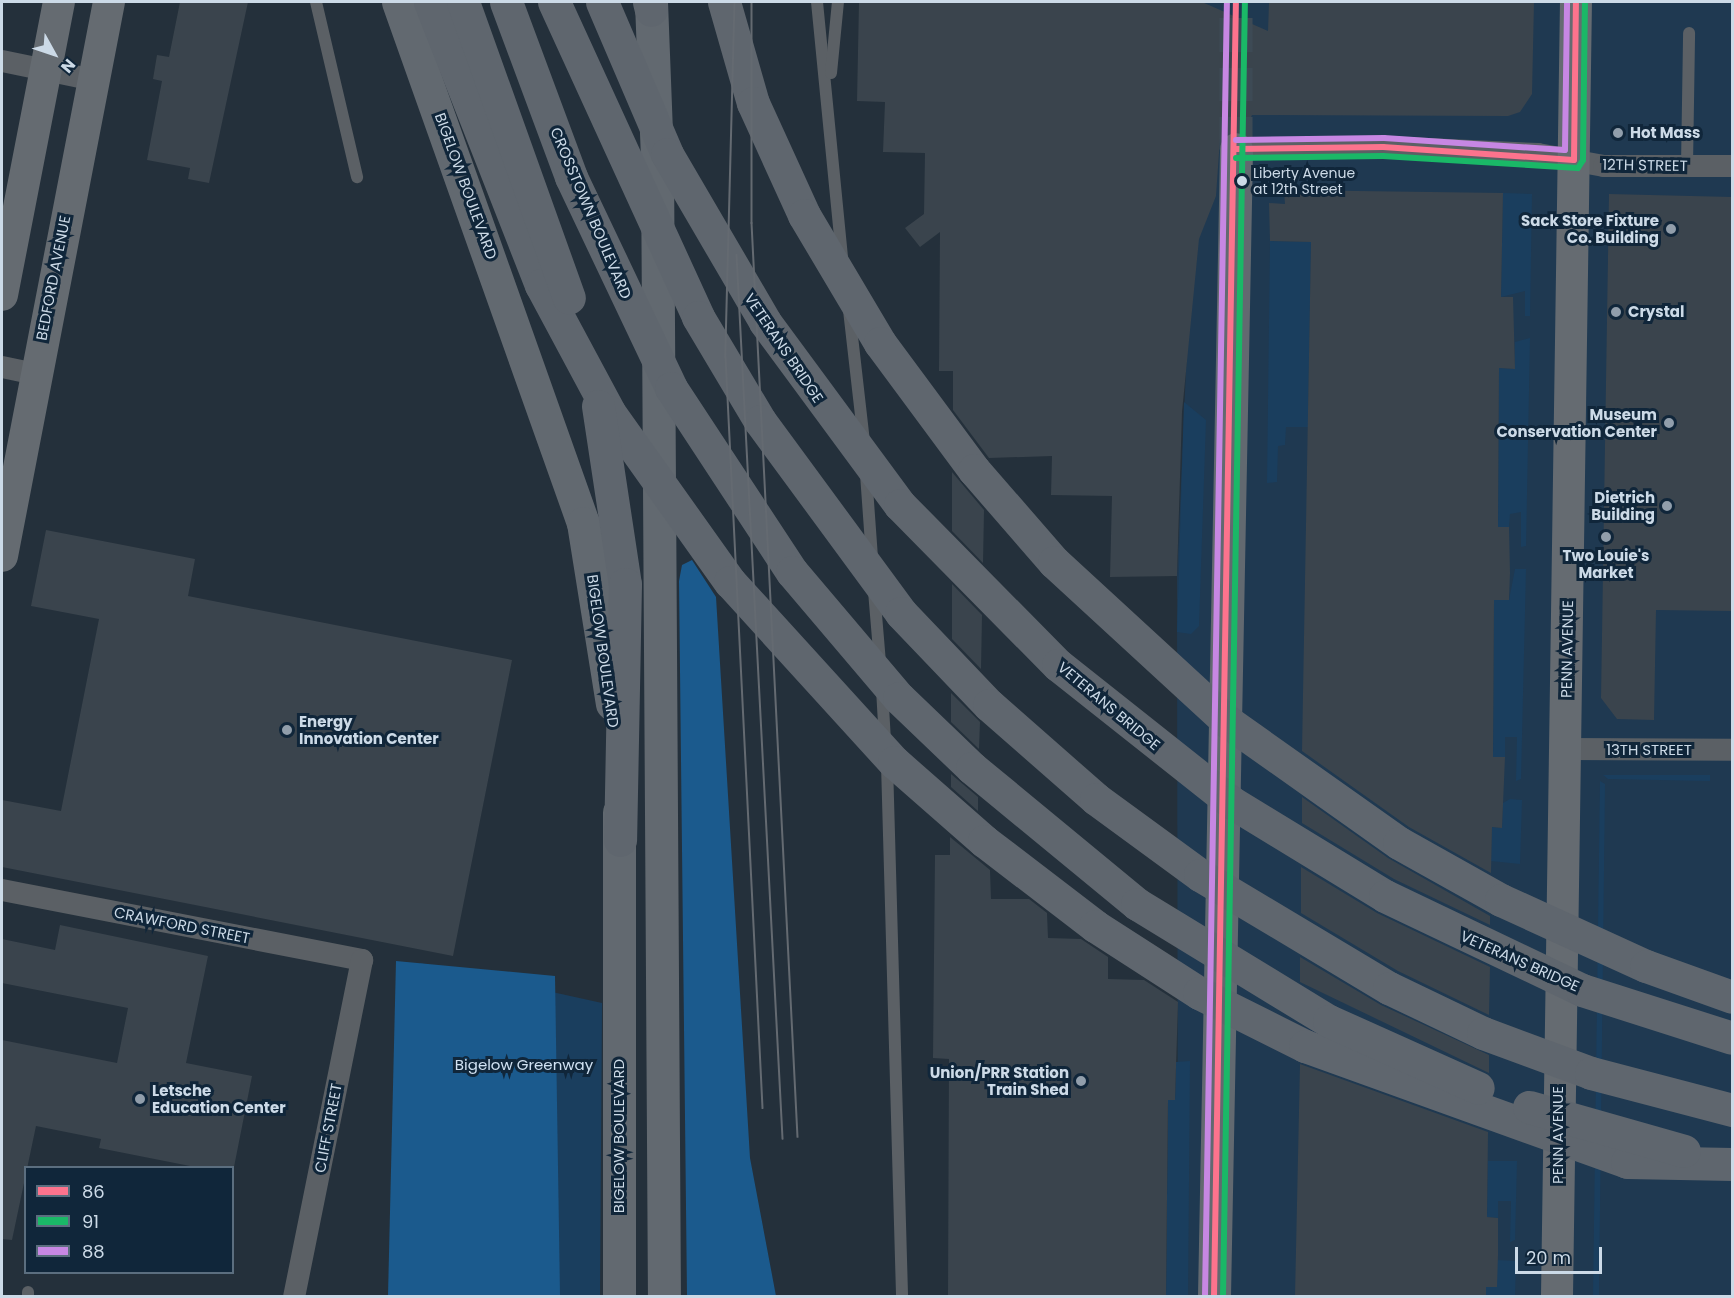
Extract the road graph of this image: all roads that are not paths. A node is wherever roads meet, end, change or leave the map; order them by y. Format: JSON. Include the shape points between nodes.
{"nodes":[{"id":1,"x":59,"y":2,"type":"edge"},
{"id":2,"x":109,"y":2,"type":"edge"},
{"id":3,"x":316,"y":2,"type":"edge"},
{"id":4,"x":398,"y":2,"type":"edge"},
{"id":5,"x":430,"y":2,"type":"edge"},
{"id":6,"x":463,"y":2,"type":"edge"},
{"id":7,"x":506,"y":2,"type":"edge"},
{"id":8,"x":554,"y":2,"type":"edge"},
{"id":9,"x":602,"y":2,"type":"edge"},
{"id":10,"x":724,"y":2,"type":"edge"},
{"id":11,"x":817,"y":2,"type":"edge"},
{"id":12,"x":838,"y":2,"type":"edge"},
{"id":13,"x":1576,"y":2,"type":"edge"},
{"id":14,"x":650,"y":4,"type":"edge"},
{"id":15,"x":1689,"y":33,"type":"dead end"},
{"id":16,"x":2,"y":62,"type":"edge"},
{"id":17,"x":46,"y":70,"type":"junction"},
{"id":18,"x":94,"y":80,"type":"junction"},
{"id":19,"x":828,"y":98,"type":"junction"},
{"id":20,"x":1236,"y":149,"type":"joint"},
{"id":21,"x":1574,"y":160,"type":"junction"},
{"id":22,"x":1687,"y":166,"type":"junction"},
{"id":23,"x":1732,"y":166,"type":"edge"},
{"id":24,"x":357,"y":177,"type":"dead end"},
{"id":25,"x":2,"y":295,"type":"edge"},
{"id":26,"x":2,"y":367,"type":"edge"},
{"id":27,"x":34,"y":374,"type":"junction"},
{"id":28,"x":2,"y":556,"type":"edge"},
{"id":29,"x":1566,"y":749,"type":"junction"},
{"id":30,"x":1732,"y":750,"type":"edge"},
{"id":31,"x":620,"y":840,"type":"junction"},
{"id":32,"x":2,"y":890,"type":"edge"},
{"id":33,"x":362,"y":960,"type":"joint"},
{"id":34,"x":1732,"y":997,"type":"edge"},
{"id":35,"x":1732,"y":1038,"type":"edge"},
{"id":36,"x":1732,"y":1110,"type":"edge"},
{"id":37,"x":1732,"y":1163,"type":"edge"},
{"id":38,"x":902,"y":1291,"type":"edge"},
{"id":39,"x":294,"y":1296,"type":"edge"},
{"id":40,"x":619,"y":1296,"type":"edge"},
{"id":41,"x":664,"y":1296,"type":"edge"},
{"id":42,"x":892,"y":1296,"type":"edge"},
{"id":43,"x":1214,"y":1296,"type":"edge"},
{"id":44,"x":1557,"y":1296,"type":"edge"}],
"edges":[{"from":1,"to":17,"type":"street"},
{"from":2,"to":18,"type":"street","name":"BEDFORD AVENUE"},
{"from":3,"to":24,"type":"lane"},
{"from":4,"to":31,"type":"main road","name":"BIGELOW BOULEVARD","via":[[583,523],[603,622]]},
{"from":5,"to":37,"type":"highway","via":[[541,285],[609,412],[680,516],[791,653],[894,762],[1085,919],[1199,993],[1305,1046],[1554,1139],[1627,1162]]},
{"from":6,"to":31,"type":"highway","via":[[540,212],[592,383],[618,511],[625,584]]},
{"from":7,"to":37,"type":"highway","name":"CROSSTOWN BOULEVARD","via":[[572,177],[671,388],[792,572],[899,698],[972,768],[1137,904],[1329,1021],[1441,1074],[1548,1114]]},
{"from":8,"to":36,"type":"highway","via":[[698,317],[760,420],[901,613],[989,705],[1096,799],[1200,875],[1389,988],[1483,1033],[1591,1073]]},
{"from":9,"to":35,"type":"highway","name":"VETERANS BRIDGE","via":[[667,154],[765,322],[900,505],[978,590],[1136,731],[1295,844],[1404,906],[1582,990]]},
{"from":10,"to":34,"type":"highway","via":[[753,103],[804,214],[880,343],[974,470],[1054,562],[1228,722],[1399,843],[1501,900],[1646,966]]},
{"from":11,"to":19,"type":"lane"},
{"from":12,"to":19,"type":"lane"},
{"from":13,"to":21,"type":"street","name":"PENN AVENUE"},
{"from":14,"to":41,"type":"main road","via":[[657,148]]},
{"from":15,"to":22,"type":"lane"},
{"from":16,"to":17,"type":"street"},
{"from":17,"to":18,"type":"street"},
{"from":17,"to":25,"type":"street"},
{"from":18,"to":27,"type":"street","name":"BEDFORD AVENUE"},
{"from":19,"to":38,"type":"lane","via":[[830,167],[861,406],[891,822]]},
{"from":20,"to":21,"type":"street","name":"12TH STREET","via":[[1383,147]]},
{"from":20,"to":43,"type":"main road"},
{"from":21,"to":22,"type":"street","name":"12TH STREET","via":[[1604,166]]},
{"from":21,"to":29,"type":"street","name":"PENN AVENUE"},
{"from":22,"to":23,"type":"street","name":"12TH STREET"},
{"from":26,"to":27,"type":"street"},
{"from":27,"to":28,"type":"street","name":"BEDFORD AVENUE"},
{"from":29,"to":30,"type":"street","name":"13TH STREET"},
{"from":29,"to":44,"type":"street","name":"PENN AVENUE"},
{"from":31,"to":40,"type":"main road","name":"BIGELOW BOULEVARD"},
{"from":32,"to":33,"type":"street","name":"CRAWFORD STREET"},
{"from":33,"to":39,"type":"street","name":"CLIFF STREET"},
{"from":38,"to":42,"type":"lane"}]}
